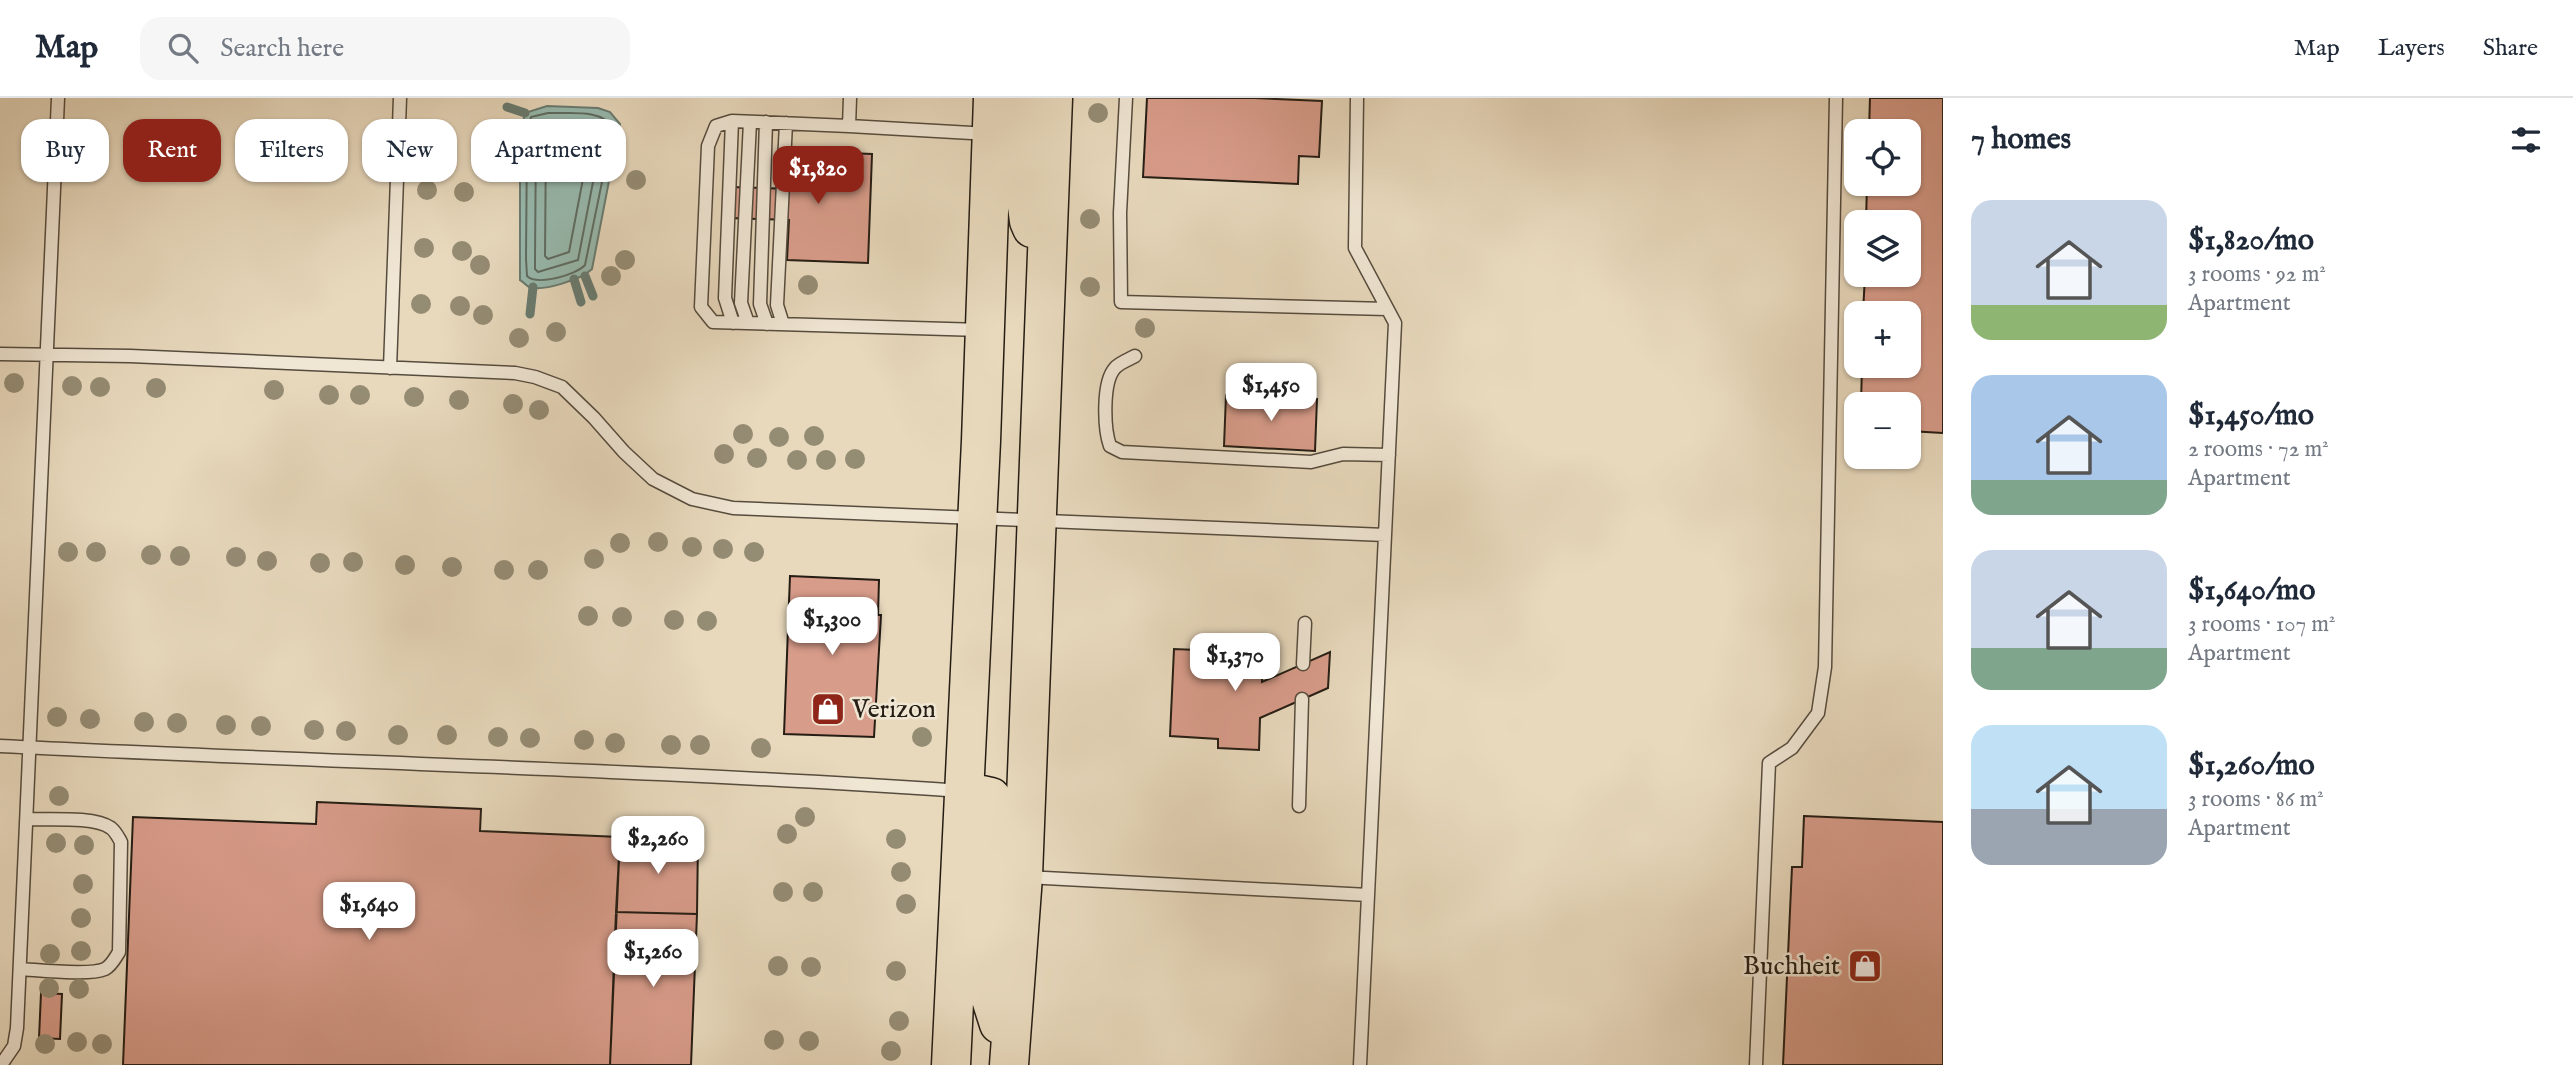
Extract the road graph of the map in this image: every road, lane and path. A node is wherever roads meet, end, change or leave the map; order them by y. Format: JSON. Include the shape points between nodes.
{"nodes":[{"id":1,"x":58,"y":98,"type":"edge"},
{"id":2,"x":400,"y":98,"type":"edge"},
{"id":3,"x":850,"y":98,"type":"edge"},
{"id":4,"x":1015,"y":98,"type":"edge"},
{"id":5,"x":1053,"y":98,"type":"edge"},
{"id":6,"x":1126,"y":98,"type":"edge"},
{"id":7,"x":1357,"y":98,"type":"edge"},
{"id":8,"x":1836,"y":98,"type":"edge"},
{"id":9,"x":993,"y":116,"type":"edge"},
{"id":10,"x":732,"y":121,"type":"junction"},
{"id":11,"x":750,"y":121,"type":"junction"},
{"id":12,"x":766,"y":122,"type":"junction"},
{"id":13,"x":786,"y":123,"type":"junction"},
{"id":14,"x":849,"y":127,"type":"junction"},
{"id":15,"x":1046,"y":262,"type":"junction"},
{"id":16,"x":1387,"y":309,"type":"junction"},
{"id":17,"x":733,"y":323,"type":"junction"},
{"id":18,"x":748,"y":323,"type":"junction"},
{"id":19,"x":767,"y":324,"type":"junction"},
{"id":20,"x":783,"y":324,"type":"junction"},
{"id":21,"x":985,"y":330,"type":"junction"},
{"id":22,"x":0,"y":354,"type":"edge"},
{"id":23,"x":48,"y":355,"type":"junction"},
{"id":24,"x":1135,"y":356,"type":"dead end"},
{"id":25,"x":390,"y":368,"type":"junction"},
{"id":26,"x":1389,"y":455,"type":"junction"},
{"id":27,"x":977,"y":517,"type":"junction"},
{"id":28,"x":1037,"y":519,"type":"junction"},
{"id":29,"x":1385,"y":535,"type":"junction"},
{"id":30,"x":1305,"y":623,"type":"dead end"},
{"id":31,"x":1303,"y":664,"type":"dead end"},
{"id":32,"x":1302,"y":699,"type":"dead end"},
{"id":33,"x":0,"y":746,"type":"edge"},
{"id":34,"x":30,"y":748,"type":"junction"},
{"id":35,"x":964,"y":791,"type":"junction"},
{"id":36,"x":1299,"y":806,"type":"dead end"},
{"id":37,"x":27,"y":819,"type":"junction"},
{"id":38,"x":1023,"y":876,"type":"junction"},
{"id":39,"x":1368,"y":895,"type":"junction"},
{"id":40,"x":20,"y":969,"type":"junction"},
{"id":41,"x":1010,"y":1060,"type":"edge"},
{"id":42,"x":1,"y":1065,"type":"edge"},
{"id":43,"x":951,"y":1065,"type":"edge"},
{"id":44,"x":1360,"y":1065,"type":"edge"},
{"id":45,"x":1756,"y":1065,"type":"edge"}],
"edges":[{"from":1,"to":23,"type":"lane"},
{"from":2,"to":25,"type":"lane"},
{"from":3,"to":14,"type":"lane"},
{"from":4,"to":15,"type":"main road","via":[[1029,221]]},
{"from":5,"to":15,"type":"main road"},
{"from":6,"to":16,"type":"lane","via":[[1121,302]]},
{"from":7,"to":16,"type":"lane","via":[[1355,248]]},
{"from":8,"to":45,"type":"lane","via":[[1825,667],[1818,713],[1792,748],[1769,763]]},
{"from":9,"to":14,"type":"lane"},
{"from":9,"to":21,"type":"main road"},
{"from":10,"to":11,"type":"lane"},
{"from":10,"to":17,"type":"lane","via":[[725,298]]},
{"from":10,"to":17,"type":"lane","via":[[716,126],[708,146],[701,307],[713,322]]},
{"from":11,"to":12,"type":"lane"},
{"from":11,"to":18,"type":"lane","via":[[741,303]]},
{"from":12,"to":13,"type":"lane"},
{"from":12,"to":19,"type":"lane","via":[[760,304]]},
{"from":13,"to":14,"type":"lane"},
{"from":13,"to":20,"type":"lane","via":[[776,305]]},
{"from":15,"to":28,"type":"main road"},
{"from":16,"to":26,"type":"lane","via":[[1395,323]]},
{"from":17,"to":18,"type":"lane"},
{"from":18,"to":19,"type":"lane"},
{"from":19,"to":20,"type":"lane"},
{"from":20,"to":21,"type":"lane"},
{"from":21,"to":27,"type":"main road"},
{"from":22,"to":23,"type":"lane"},
{"from":23,"to":25,"type":"lane"},
{"from":23,"to":34,"type":"lane"},
{"from":24,"to":26,"type":"lane","via":[[1115,368],[1107,387],[1106,434],[1110,446],[1122,452],[1311,462],[1343,454]]},
{"from":25,"to":27,"type":"lane","via":[[515,373],[562,387],[653,480],[692,499],[733,508]]},
{"from":26,"to":29,"type":"lane"},
{"from":27,"to":28,"type":"lane"},
{"from":27,"to":35,"type":"main road"},
{"from":28,"to":29,"type":"lane"},
{"from":28,"to":38,"type":"main road"},
{"from":29,"to":39,"type":"lane"},
{"from":30,"to":31,"type":"lane"},
{"from":32,"to":36,"type":"lane"},
{"from":33,"to":34,"type":"lane"},
{"from":34,"to":35,"type":"lane","via":[[493,765]]},
{"from":34,"to":37,"type":"lane"},
{"from":35,"to":41,"type":"main road","via":[[991,797],[997,812],[988,961],[990,999]]},
{"from":35,"to":43,"type":"main road"},
{"from":37,"to":40,"type":"lane"},
{"from":37,"to":40,"type":"lane","via":[[93,822],[114,830],[121,842],[118,951],[105,969],[89,972]]},
{"from":38,"to":39,"type":"lane"},
{"from":38,"to":41,"type":"main road"},
{"from":39,"to":44,"type":"lane"},
{"from":40,"to":42,"type":"lane","via":[[14,1046]]}]}
